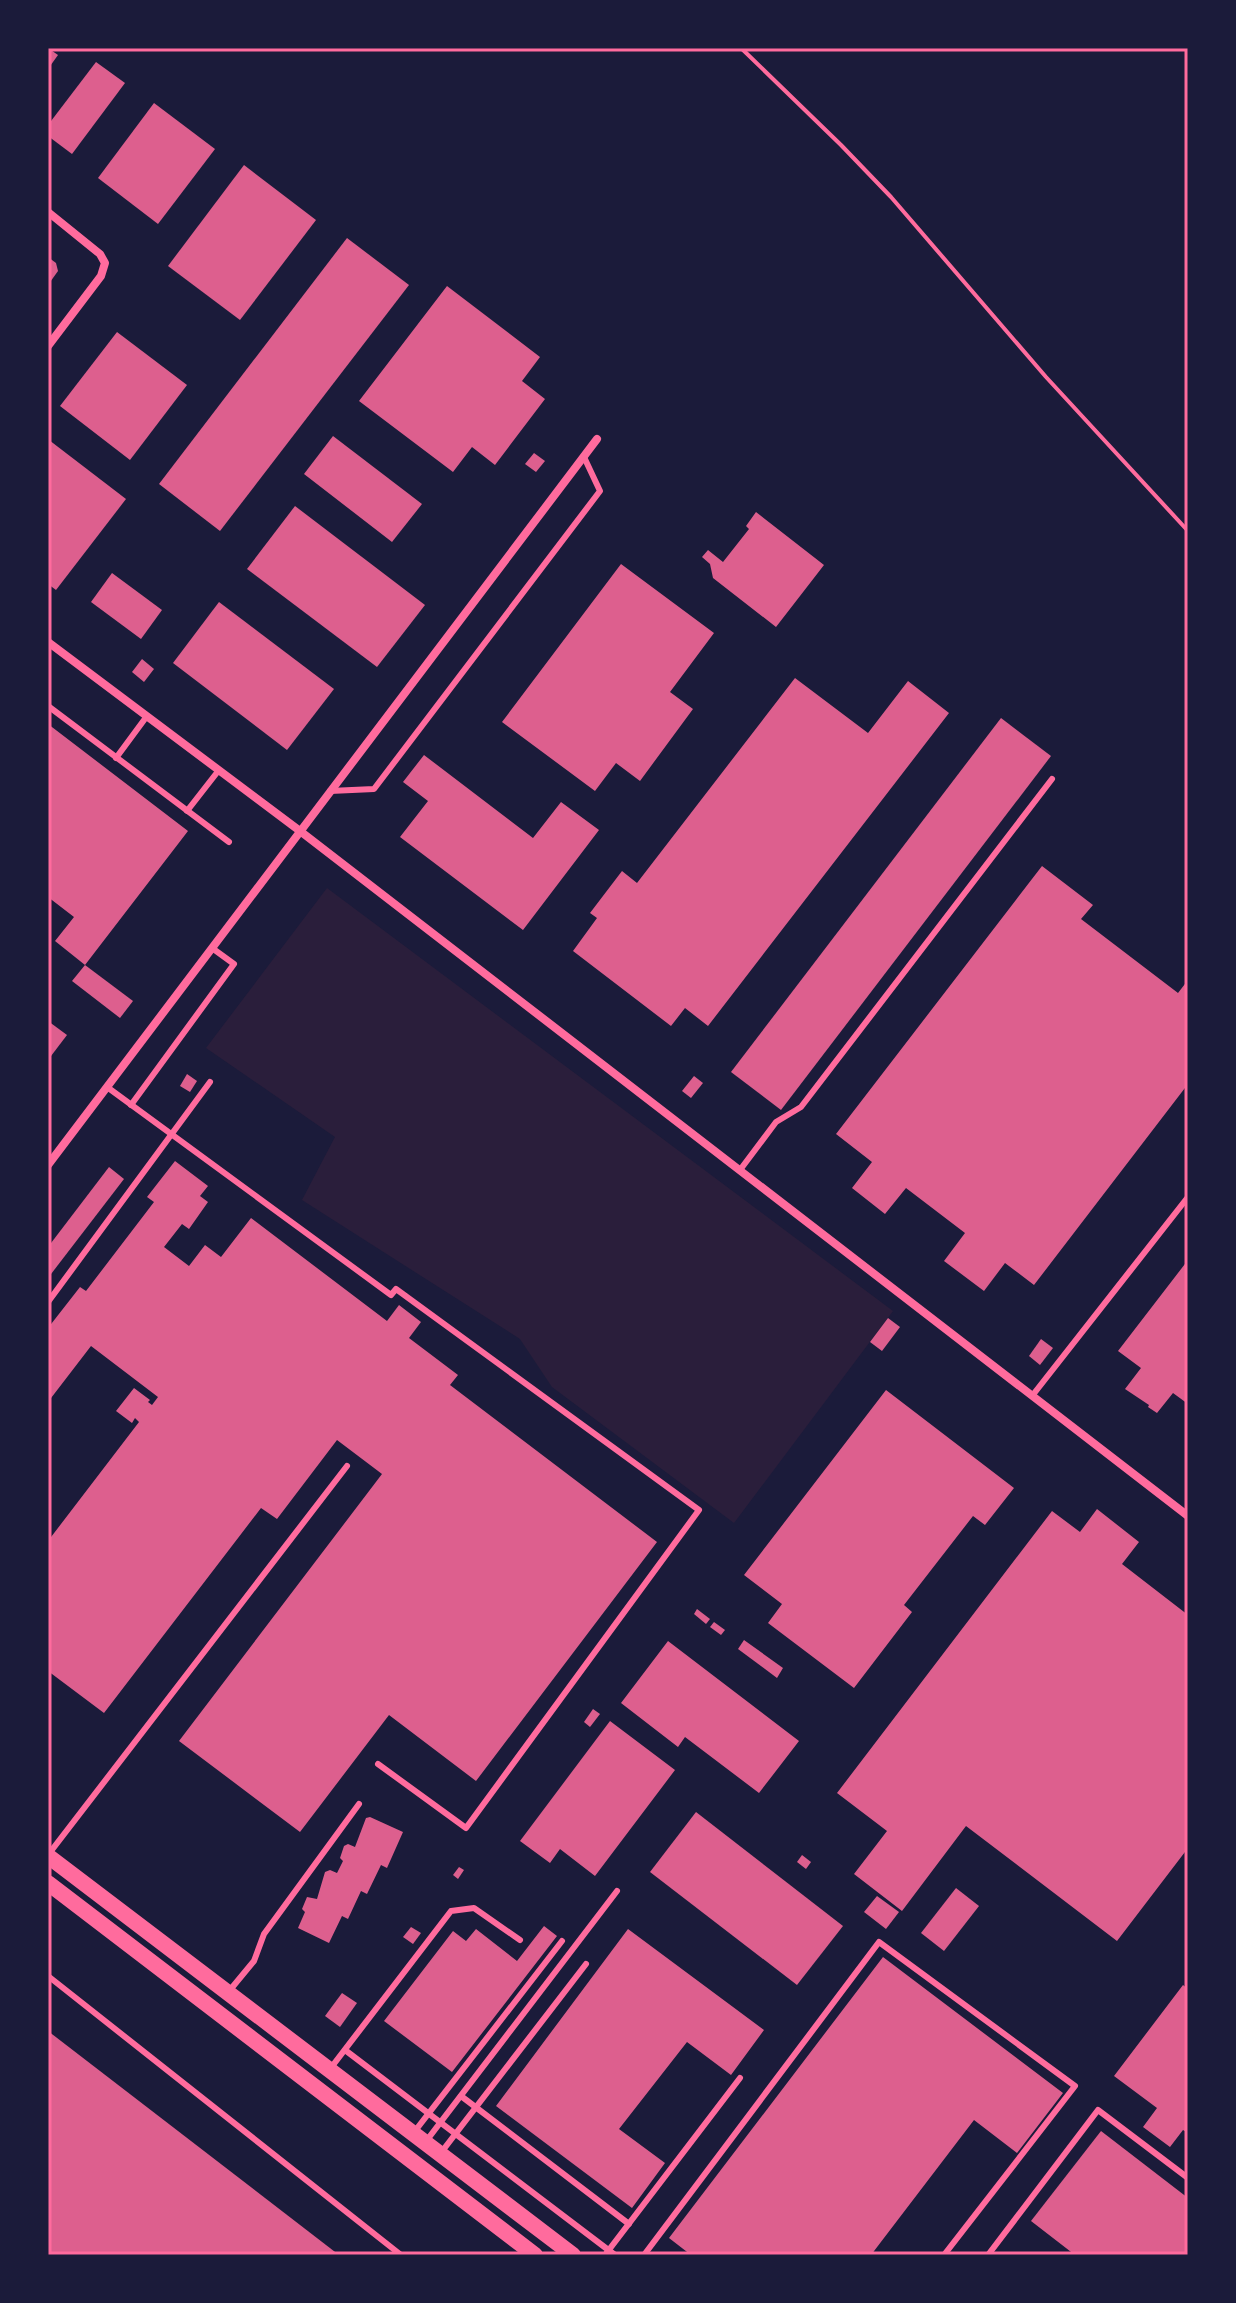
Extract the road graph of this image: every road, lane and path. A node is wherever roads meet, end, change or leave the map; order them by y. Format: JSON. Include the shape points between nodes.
{"nodes":[{"id":1,"x":741,"y":48,"type":"edge"},
{"id":2,"x":48,"y":212,"type":"edge"},
{"id":3,"x":48,"y":346,"type":"edge"},
{"id":4,"x":597,"y":439,"type":"dead end"},
{"id":5,"x":584,"y":457,"type":"junction"},
{"id":6,"x":1188,"y":531,"type":"edge"},
{"id":7,"x":48,"y":642,"type":"edge"},
{"id":8,"x":48,"y":706,"type":"edge"},
{"id":9,"x":147,"y":716,"type":"junction"},
{"id":10,"x":116,"y":758,"type":"junction"},
{"id":11,"x":219,"y":770,"type":"junction"},
{"id":12,"x":1052,"y":779,"type":"dead end"},
{"id":13,"x":330,"y":791,"type":"junction"},
{"id":14,"x":187,"y":811,"type":"junction"},
{"id":15,"x":300,"y":831,"type":"junction"},
{"id":16,"x":229,"y":842,"type":"dead end"},
{"id":17,"x":212,"y":948,"type":"junction"},
{"id":18,"x":210,"y":1082,"type":"dead end"},
{"id":19,"x":107,"y":1087,"type":"junction"},
{"id":20,"x":131,"y":1105,"type":"junction"},
{"id":21,"x":171,"y":1134,"type":"junction"},
{"id":22,"x":48,"y":1165,"type":"edge"},
{"id":23,"x":740,"y":1170,"type":"junction"},
{"id":24,"x":1188,"y":1197,"type":"edge"},
{"id":25,"x":1181,"y":1206,"type":"junction"},
{"id":26,"x":1188,"y":1212,"type":"edge"},
{"id":27,"x":48,"y":1302,"type":"edge"},
{"id":28,"x":1032,"y":1396,"type":"junction"},
{"id":29,"x":347,"y":1466,"type":"dead end"},
{"id":30,"x":1188,"y":1516,"type":"edge"},
{"id":31,"x":378,"y":1764,"type":"dead end"},
{"id":32,"x":359,"y":1804,"type":"dead end"},
{"id":33,"x":48,"y":1855,"type":"edge"},
{"id":34,"x":48,"y":1883,"type":"edge"},
{"id":35,"x":617,"y":1891,"type":"dead end"},
{"id":36,"x":520,"y":1940,"type":"dead end"},
{"id":37,"x":562,"y":1941,"type":"dead end"},
{"id":38,"x":586,"y":1964,"type":"dead end"},
{"id":39,"x":48,"y":1976,"type":"edge"},
{"id":40,"x":228,"y":1993,"type":"junction"},
{"id":41,"x":345,"y":2050,"type":"junction"},
{"id":42,"x":330,"y":2069,"type":"junction"},
{"id":43,"x":740,"y":2078,"type":"dead end"},
{"id":44,"x":461,"y":2096,"type":"junction"},
{"id":45,"x":476,"y":2108,"type":"junction"},
{"id":46,"x":430,"y":2114,"type":"junction"},
{"id":47,"x":441,"y":2123,"type":"junction"},
{"id":48,"x":456,"y":2134,"type":"junction"},
{"id":49,"x":419,"y":2138,"type":"junction"},
{"id":50,"x":440,"y":2154,"type":"junction"},
{"id":51,"x":1188,"y":2178,"type":"edge"},
{"id":52,"x":629,"y":2224,"type":"junction"},
{"id":53,"x":609,"y":2253,"type":"edge"},
{"id":54,"x":401,"y":2255,"type":"edge"},
{"id":55,"x":535,"y":2255,"type":"edge"},
{"id":56,"x":573,"y":2255,"type":"edge"},
{"id":57,"x":644,"y":2255,"type":"edge"},
{"id":58,"x":944,"y":2255,"type":"edge"},
{"id":59,"x":988,"y":2255,"type":"edge"}],
"edges":[{"from":1,"to":6,"type":"path","via":[[891,197]]},
{"from":2,"to":3,"type":"street","via":[[105,263],[101,276]]},
{"from":4,"to":5,"type":"street"},
{"from":5,"to":13,"type":"street"},
{"from":5,"to":13,"type":"lane","via":[[600,491],[374,789]]},
{"from":7,"to":9,"type":"street"},
{"from":8,"to":10,"type":"lane"},
{"from":9,"to":10,"type":"lane"},
{"from":9,"to":11,"type":"street"},
{"from":10,"to":14,"type":"lane"},
{"from":11,"to":14,"type":"lane"},
{"from":11,"to":15,"type":"street"},
{"from":12,"to":23,"type":"lane","via":[[801,1107],[776,1122]]},
{"from":13,"to":15,"type":"street"},
{"from":14,"to":16,"type":"lane"},
{"from":15,"to":17,"type":"street"},
{"from":15,"to":23,"type":"street"},
{"from":17,"to":19,"type":"street"},
{"from":17,"to":20,"type":"lane","via":[[234,964]]},
{"from":18,"to":21,"type":"lane"},
{"from":19,"to":20,"type":"lane"},
{"from":19,"to":22,"type":"street"},
{"from":20,"to":21,"type":"lane"},
{"from":21,"to":27,"type":"lane"},
{"from":21,"to":31,"type":"lane","via":[[391,1295],[396,1289],[699,1510],[466,1828]]},
{"from":23,"to":28,"type":"street"},
{"from":24,"to":25,"type":"lane"},
{"from":25,"to":26,"type":"lane"},
{"from":25,"to":28,"type":"lane"},
{"from":28,"to":30,"type":"street"},
{"from":29,"to":33,"type":"lane"},
{"from":32,"to":40,"type":"lane","via":[[264,1934],[254,1961]]},
{"from":33,"to":40,"type":"main road"},
{"from":34,"to":55,"type":"main road"},
{"from":35,"to":44,"type":"lane"},
{"from":36,"to":41,"type":"lane","via":[[474,1908],[451,1911]]},
{"from":37,"to":46,"type":"lane"},
{"from":38,"to":45,"type":"lane"},
{"from":39,"to":54,"type":"lane"},
{"from":40,"to":42,"type":"main road"},
{"from":41,"to":42,"type":"lane"},
{"from":41,"to":46,"type":"lane"},
{"from":42,"to":49,"type":"main road"},
{"from":43,"to":52,"type":"lane"},
{"from":44,"to":45,"type":"lane"},
{"from":44,"to":47,"type":"lane"},
{"from":45,"to":48,"type":"lane"},
{"from":45,"to":52,"type":"lane"},
{"from":46,"to":47,"type":"lane"},
{"from":46,"to":49,"type":"lane"},
{"from":47,"to":48,"type":"lane"},
{"from":47,"to":49,"type":"lane"},
{"from":48,"to":50,"type":"lane"},
{"from":48,"to":53,"type":"lane"},
{"from":49,"to":50,"type":"main road"},
{"from":50,"to":56,"type":"main road"},
{"from":51,"to":59,"type":"lane","via":[[1098,2110]]},
{"from":52,"to":53,"type":"lane"},
{"from":57,"to":58,"type":"lane","via":[[879,1942],[1075,2086]]}]}
